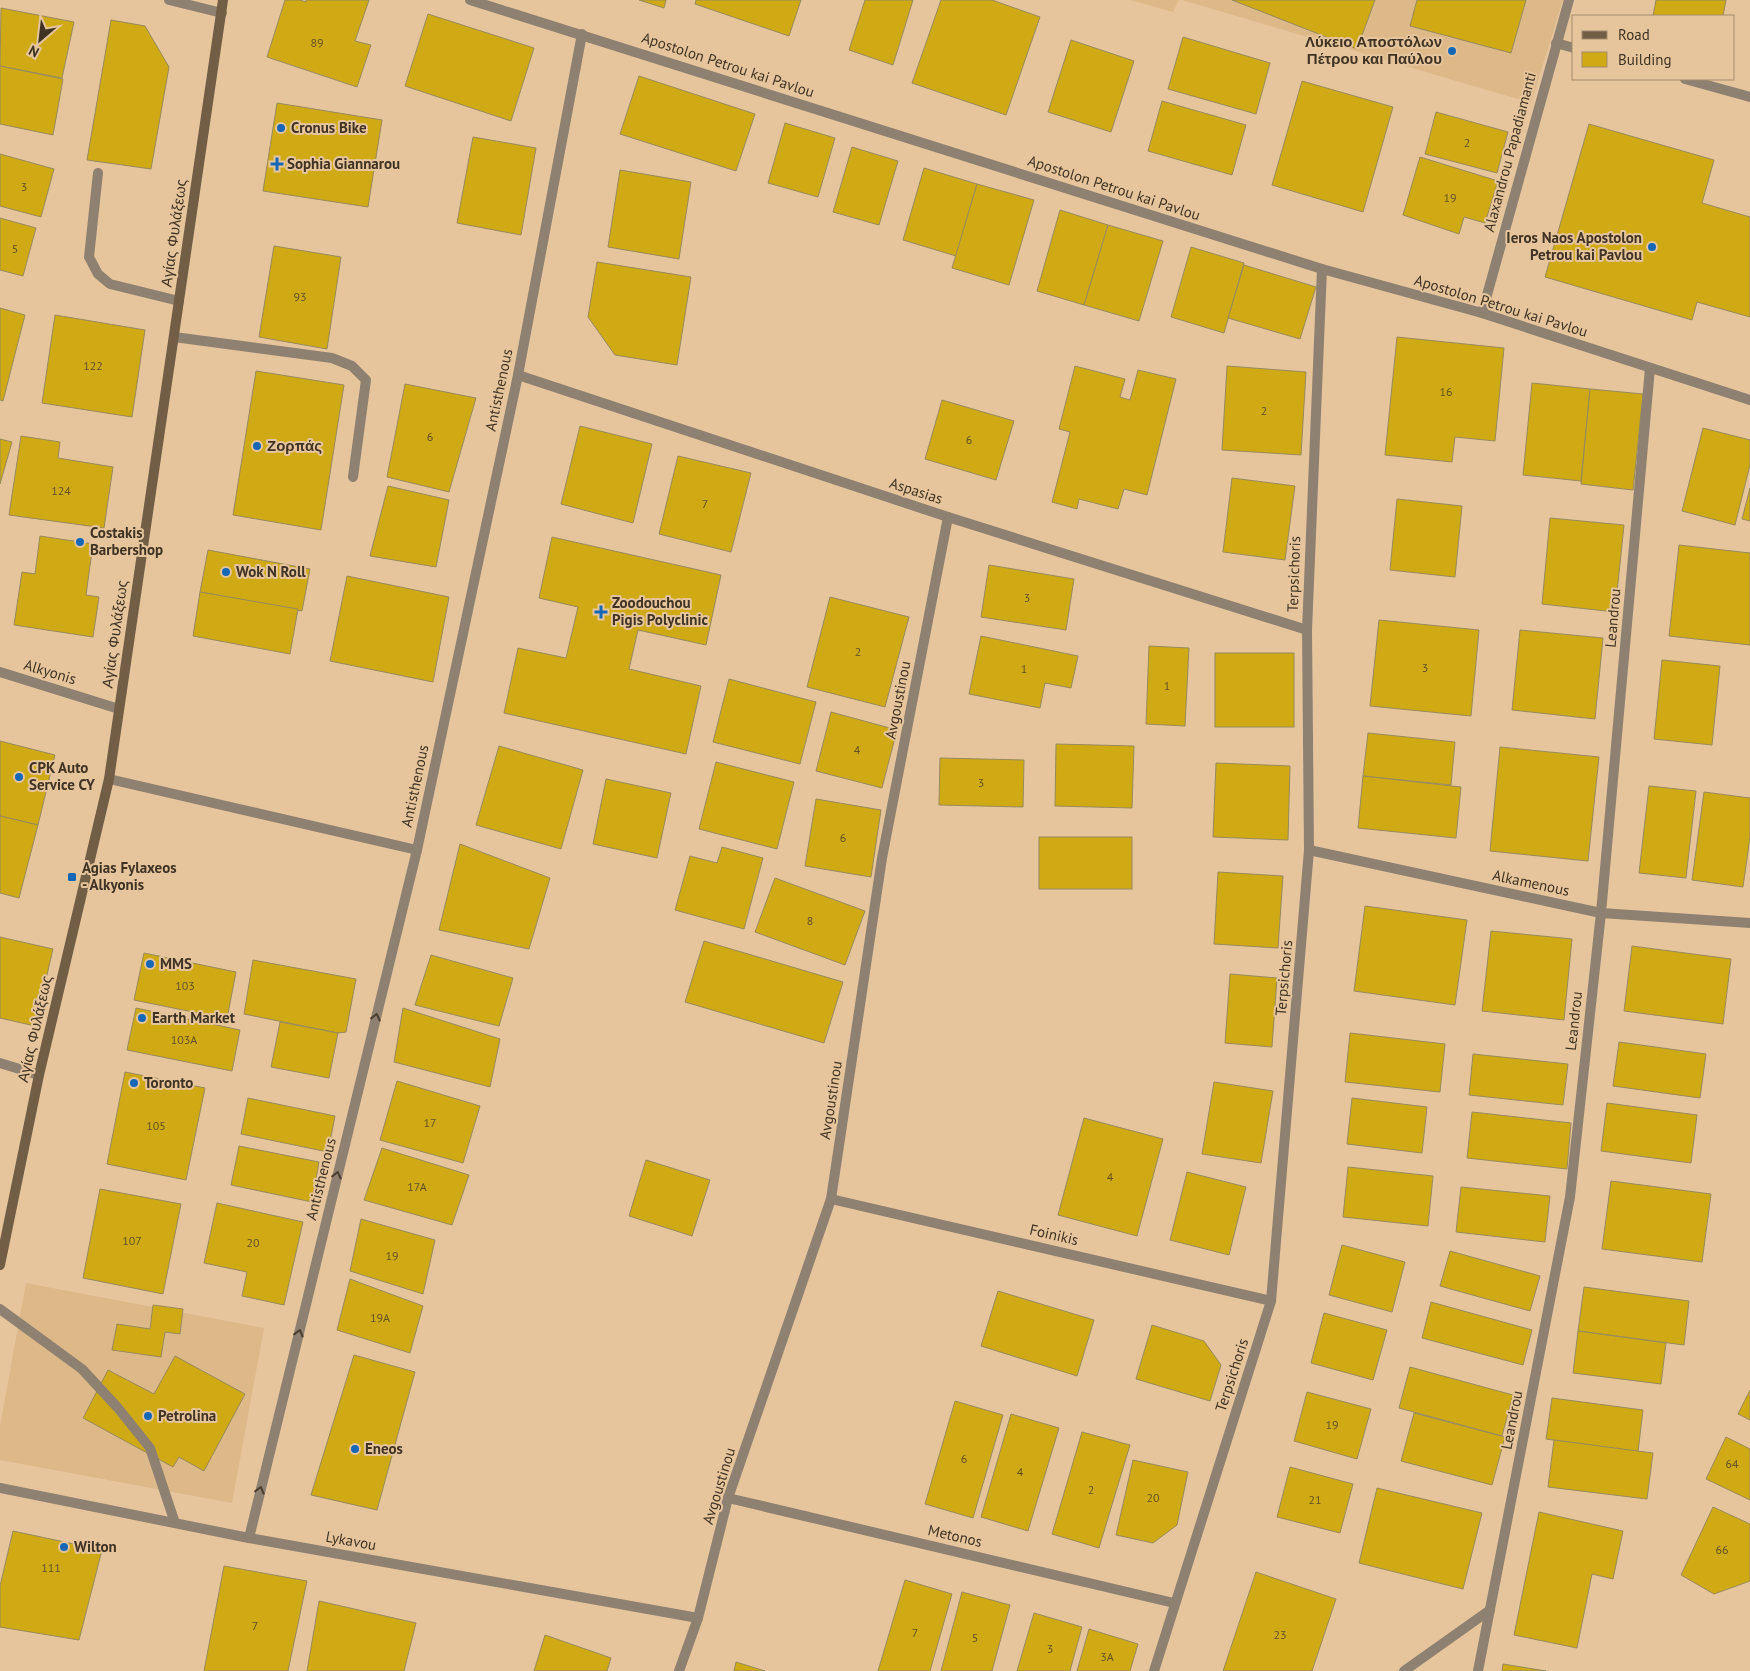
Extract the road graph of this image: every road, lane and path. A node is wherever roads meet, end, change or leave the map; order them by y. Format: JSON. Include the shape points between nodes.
{"nodes":[{"id":1,"x":169,"y":0,"type":"edge"},
{"id":2,"x":223,"y":0,"type":"edge"},
{"id":3,"x":470,"y":0,"type":"edge"},
{"id":4,"x":1569,"y":0,"type":"edge"},
{"id":5,"x":222,"y":13,"type":"junction"},
{"id":6,"x":582,"y":34,"type":"junction"},
{"id":7,"x":1556,"y":43,"type":"junction"},
{"id":8,"x":1572,"y":47,"type":"edge"},
{"id":9,"x":1689,"y":80,"type":"edge"},
{"id":10,"x":1750,"y":97,"type":"edge"},
{"id":11,"x":98,"y":173,"type":"dead end"},
{"id":12,"x":1322,"y":269,"type":"junction"},
{"id":13,"x":179,"y":301,"type":"junction"},
{"id":14,"x":1482,"y":313,"type":"junction"},
{"id":15,"x":174,"y":337,"type":"junction"},
{"id":16,"x":1650,"y":368,"type":"junction"},
{"id":17,"x":518,"y":375,"type":"junction"},
{"id":18,"x":1750,"y":400,"type":"edge"},
{"id":19,"x":353,"y":477,"type":"dead end"},
{"id":20,"x":948,"y":517,"type":"junction"},
{"id":21,"x":1306,"y":630,"type":"junction"},
{"id":22,"x":0,"y":672,"type":"edge"},
{"id":23,"x":119,"y":709,"type":"junction"},
{"id":24,"x":109,"y":779,"type":"junction"},
{"id":25,"x":417,"y":850,"type":"junction"},
{"id":26,"x":1310,"y":850,"type":"junction"},
{"id":27,"x":1601,"y":913,"type":"junction"},
{"id":28,"x":1750,"y":923,"type":"edge"},
{"id":29,"x":0,"y":1063,"type":"edge"},
{"id":30,"x":39,"y":1075,"type":"junction"},
{"id":31,"x":831,"y":1199,"type":"junction"},
{"id":32,"x":0,"y":1264,"type":"edge"},
{"id":33,"x":1271,"y":1301,"type":"junction"},
{"id":34,"x":0,"y":1310,"type":"edge"},
{"id":35,"x":0,"y":1488,"type":"edge"},
{"id":36,"x":728,"y":1498,"type":"junction"},
{"id":37,"x":176,"y":1523,"type":"junction"},
{"id":38,"x":249,"y":1538,"type":"junction"},
{"id":39,"x":1174,"y":1603,"type":"junction"},
{"id":40,"x":1490,"y":1610,"type":"junction"},
{"id":41,"x":698,"y":1618,"type":"junction"},
{"id":42,"x":680,"y":1671,"type":"edge"},
{"id":43,"x":1154,"y":1671,"type":"edge"},
{"id":44,"x":1404,"y":1671,"type":"edge"},
{"id":45,"x":1478,"y":1671,"type":"edge"}],
"edges":[{"from":1,"to":5,"type":"street"},
{"from":2,"to":5,"type":"main road","name":"Αγίας Φυλάξεως"},
{"from":3,"to":6,"type":"street","name":"Apostolon Petrou kai Pavlou"},
{"from":4,"to":7,"type":"street","name":"Alaxandrou Papadiamanti"},
{"from":5,"to":13,"type":"main road","name":"Αγίας Φυλάξεως"},
{"from":6,"to":12,"type":"street","name":"Apostolon Petrou kai Pavlou"},
{"from":6,"to":17,"type":"street","name":"Antisthenous"},
{"from":7,"to":8,"type":"street"},
{"from":7,"to":14,"type":"street","name":"Alaxandrou Papadiamanti"},
{"from":9,"to":10,"type":"street"},
{"from":11,"to":13,"type":"street","via":[[89,256],[98,274],[110,284]]},
{"from":12,"to":14,"type":"street","name":"Apostolon Petrou kai Pavlou"},
{"from":12,"to":21,"type":"street","name":"Terpsichoris"},
{"from":13,"to":15,"type":"main road","name":"Αγίας Φυλάξεως"},
{"from":14,"to":16,"type":"street","name":"Apostolon Petrou kai Pavlou"},
{"from":15,"to":19,"type":"street","via":[[332,358],[352,366],[366,380]]},
{"from":15,"to":23,"type":"main road","name":"Αγίας Φυλάξεως"},
{"from":16,"to":18,"type":"street","name":"Apostolon Petrou kai Pavlou"},
{"from":16,"to":27,"type":"street","name":"Leandrou"},
{"from":17,"to":20,"type":"street","name":"Aspasias"},
{"from":17,"to":25,"type":"street","name":"Antisthenous"},
{"from":20,"to":21,"type":"street","name":"Aspasias"},
{"from":20,"to":31,"type":"street","name":"Avgoustinou","via":[[882,858]]},
{"from":21,"to":26,"type":"street","name":"Terpsichoris"},
{"from":22,"to":23,"type":"street","name":"Alkyonis"},
{"from":23,"to":24,"type":"main road","name":"Αγίας Φυλάξεως"},
{"from":24,"to":25,"type":"street"},
{"from":24,"to":30,"type":"main road","name":"Αγίας Φυλάξεως"},
{"from":38,"to":25,"type":"street","name":"Antisthenous","one_way":true},
{"from":26,"to":27,"type":"street","name":"Alkamenous"},
{"from":26,"to":33,"type":"street","name":"Terpsichoris"},
{"from":27,"to":28,"type":"street","name":"Alkamenous"},
{"from":27,"to":40,"type":"street","name":"Leandrou","via":[[1570,1197]]},
{"from":29,"to":30,"type":"street"},
{"from":30,"to":32,"type":"main road","name":"Αγίας Φυλάξεως"},
{"from":31,"to":33,"type":"street","name":"Foinikis"},
{"from":31,"to":36,"type":"street","name":"Avgoustinou"},
{"from":33,"to":39,"type":"street","name":"Terpsichoris"},
{"from":34,"to":37,"type":"street","via":[[82,1369],[118,1408],[150,1448]]},
{"from":35,"to":37,"type":"street","name":"Lykavou"},
{"from":36,"to":39,"type":"street","name":"Metonos"},
{"from":36,"to":41,"type":"street","name":"Avgoustinou"},
{"from":37,"to":38,"type":"street","name":"Lykavou"},
{"from":38,"to":41,"type":"street","name":"Lykavou"},
{"from":39,"to":43,"type":"street","name":"Terpsichoris"},
{"from":40,"to":44,"type":"street"},
{"from":40,"to":45,"type":"street","name":"Leandrou"},
{"from":41,"to":42,"type":"street","name":"Avgoustinou"}]}
